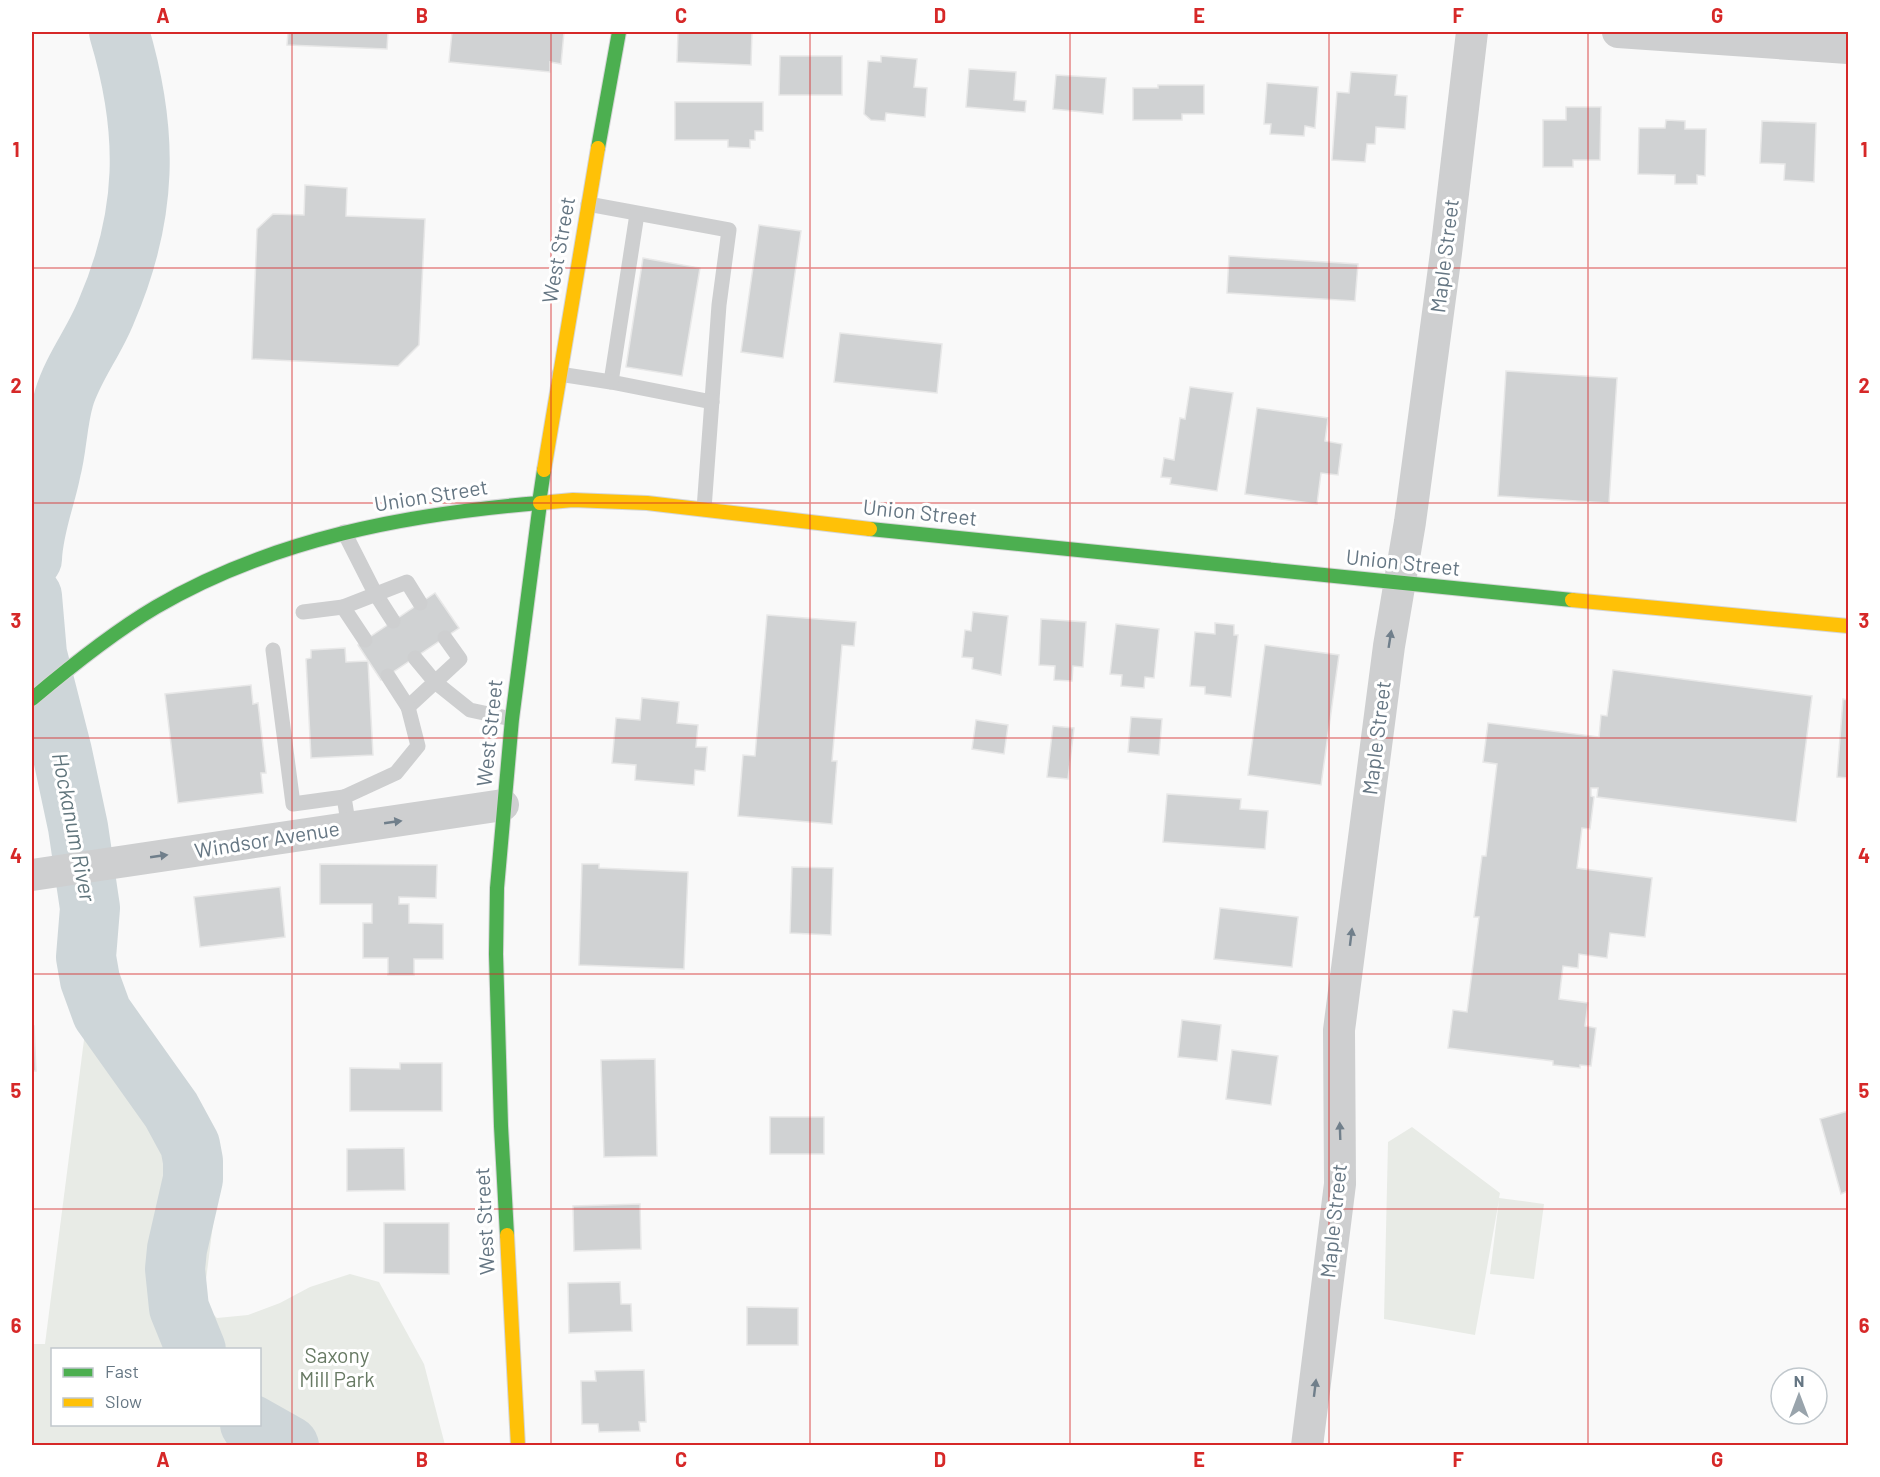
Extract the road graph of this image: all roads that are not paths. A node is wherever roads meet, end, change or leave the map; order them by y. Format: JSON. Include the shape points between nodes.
{"nodes":[{"id":1,"x":619,"y":32,"type":"edge"},
{"id":2,"x":1472,"y":32,"type":"edge"},
{"id":3,"x":1618,"y":32,"type":"edge"},
{"id":4,"x":1848,"y":48,"type":"edge"},
{"id":5,"x":588,"y":204,"type":"junction"},
{"id":6,"x":637,"y":214,"type":"junction"},
{"id":7,"x":559,"y":374,"type":"junction"},
{"id":8,"x":612,"y":382,"type":"junction"},
{"id":9,"x":712,"y":402,"type":"junction"},
{"id":10,"x":539,"y":503,"type":"junction"},
{"id":11,"x":704,"y":509,"type":"junction"},
{"id":12,"x":344,"y":532,"type":"junction"},
{"id":13,"x":1399,"y":584,"type":"junction"},
{"id":14,"x":375,"y":593,"type":"junction"},
{"id":15,"x":420,"y":603,"type":"dead end"},
{"id":16,"x":343,"y":607,"type":"junction"},
{"id":17,"x":303,"y":612,"type":"dead end"},
{"id":18,"x":393,"y":621,"type":"dead end"},
{"id":19,"x":1848,"y":627,"type":"edge"},
{"id":20,"x":445,"y":638,"type":"dead end"},
{"id":21,"x":364,"y":640,"type":"dead end"},
{"id":22,"x":273,"y":650,"type":"dead end"},
{"id":23,"x":415,"y":658,"type":"dead end"},
{"id":24,"x":388,"y":676,"type":"dead end"},
{"id":25,"x":435,"y":682,"type":"junction"},
{"id":26,"x":32,"y":699,"type":"edge"},
{"id":27,"x":408,"y":707,"type":"junction"},
{"id":28,"x":512,"y":719,"type":"junction"},
{"id":29,"x":344,"y":797,"type":"junction"},
{"id":30,"x":503,"y":805,"type":"junction"},
{"id":31,"x":349,"y":828,"type":"junction"},
{"id":32,"x":32,"y":875,"type":"edge"},
{"id":33,"x":518,"y":1446,"type":"edge"},
{"id":34,"x":1307,"y":1446,"type":"edge"}],
"edges":[{"from":1,"to":5,"type":"main road","name":"West Street"},
{"from":2,"to":13,"type":"street","name":"Maple Street","via":[[1430,376]]},
{"from":3,"to":4,"type":"street"},
{"from":5,"to":6,"type":"lane"},
{"from":5,"to":7,"type":"main road","name":"West Street"},
{"from":6,"to":8,"type":"lane"},
{"from":6,"to":9,"type":"lane","via":[[729,230]]},
{"from":7,"to":8,"type":"lane"},
{"from":7,"to":10,"type":"main road","name":"West Street"},
{"from":8,"to":9,"type":"lane"},
{"from":9,"to":11,"type":"lane"},
{"from":10,"to":11,"type":"main road","name":"Union Street","via":[[607,500]]},
{"from":10,"to":12,"type":"main road","name":"Union Street","via":[[448,513]]},
{"from":10,"to":28,"type":"main road","name":"West Street"},
{"from":11,"to":13,"type":"main road","name":"Union Street"},
{"from":12,"to":14,"type":"lane"},
{"from":12,"to":26,"type":"main road","name":"Union Street","via":[[242,566],[176,596],[118,632]]},
{"from":13,"to":19,"type":"main road","name":"Union Street"},
{"from":34,"to":13,"type":"street","name":"Maple Street","one_way":true,"via":[[1340,1184],[1340,1030]]},
{"from":14,"to":15,"type":"lane","via":[[407,582]]},
{"from":14,"to":16,"type":"lane"},
{"from":14,"to":18,"type":"lane"},
{"from":16,"to":17,"type":"lane"},
{"from":16,"to":21,"type":"lane"},
{"from":20,"to":25,"type":"lane","via":[[460,659]]},
{"from":22,"to":29,"type":"lane","via":[[293,804]]},
{"from":23,"to":25,"type":"lane"},
{"from":24,"to":27,"type":"lane"},
{"from":25,"to":27,"type":"lane"},
{"from":25,"to":28,"type":"lane","via":[[470,710]]},
{"from":27,"to":29,"type":"lane","via":[[418,746],[396,773]]},
{"from":28,"to":30,"type":"main road","name":"West Street"},
{"from":29,"to":31,"type":"lane"},
{"from":31,"to":30,"type":"street","name":"Windsor Avenue","one_way":true},
{"from":30,"to":33,"type":"main road","name":"West Street","via":[[497,888],[497,983]]},
{"from":32,"to":31,"type":"street","name":"Windsor Avenue","one_way":true}]}
